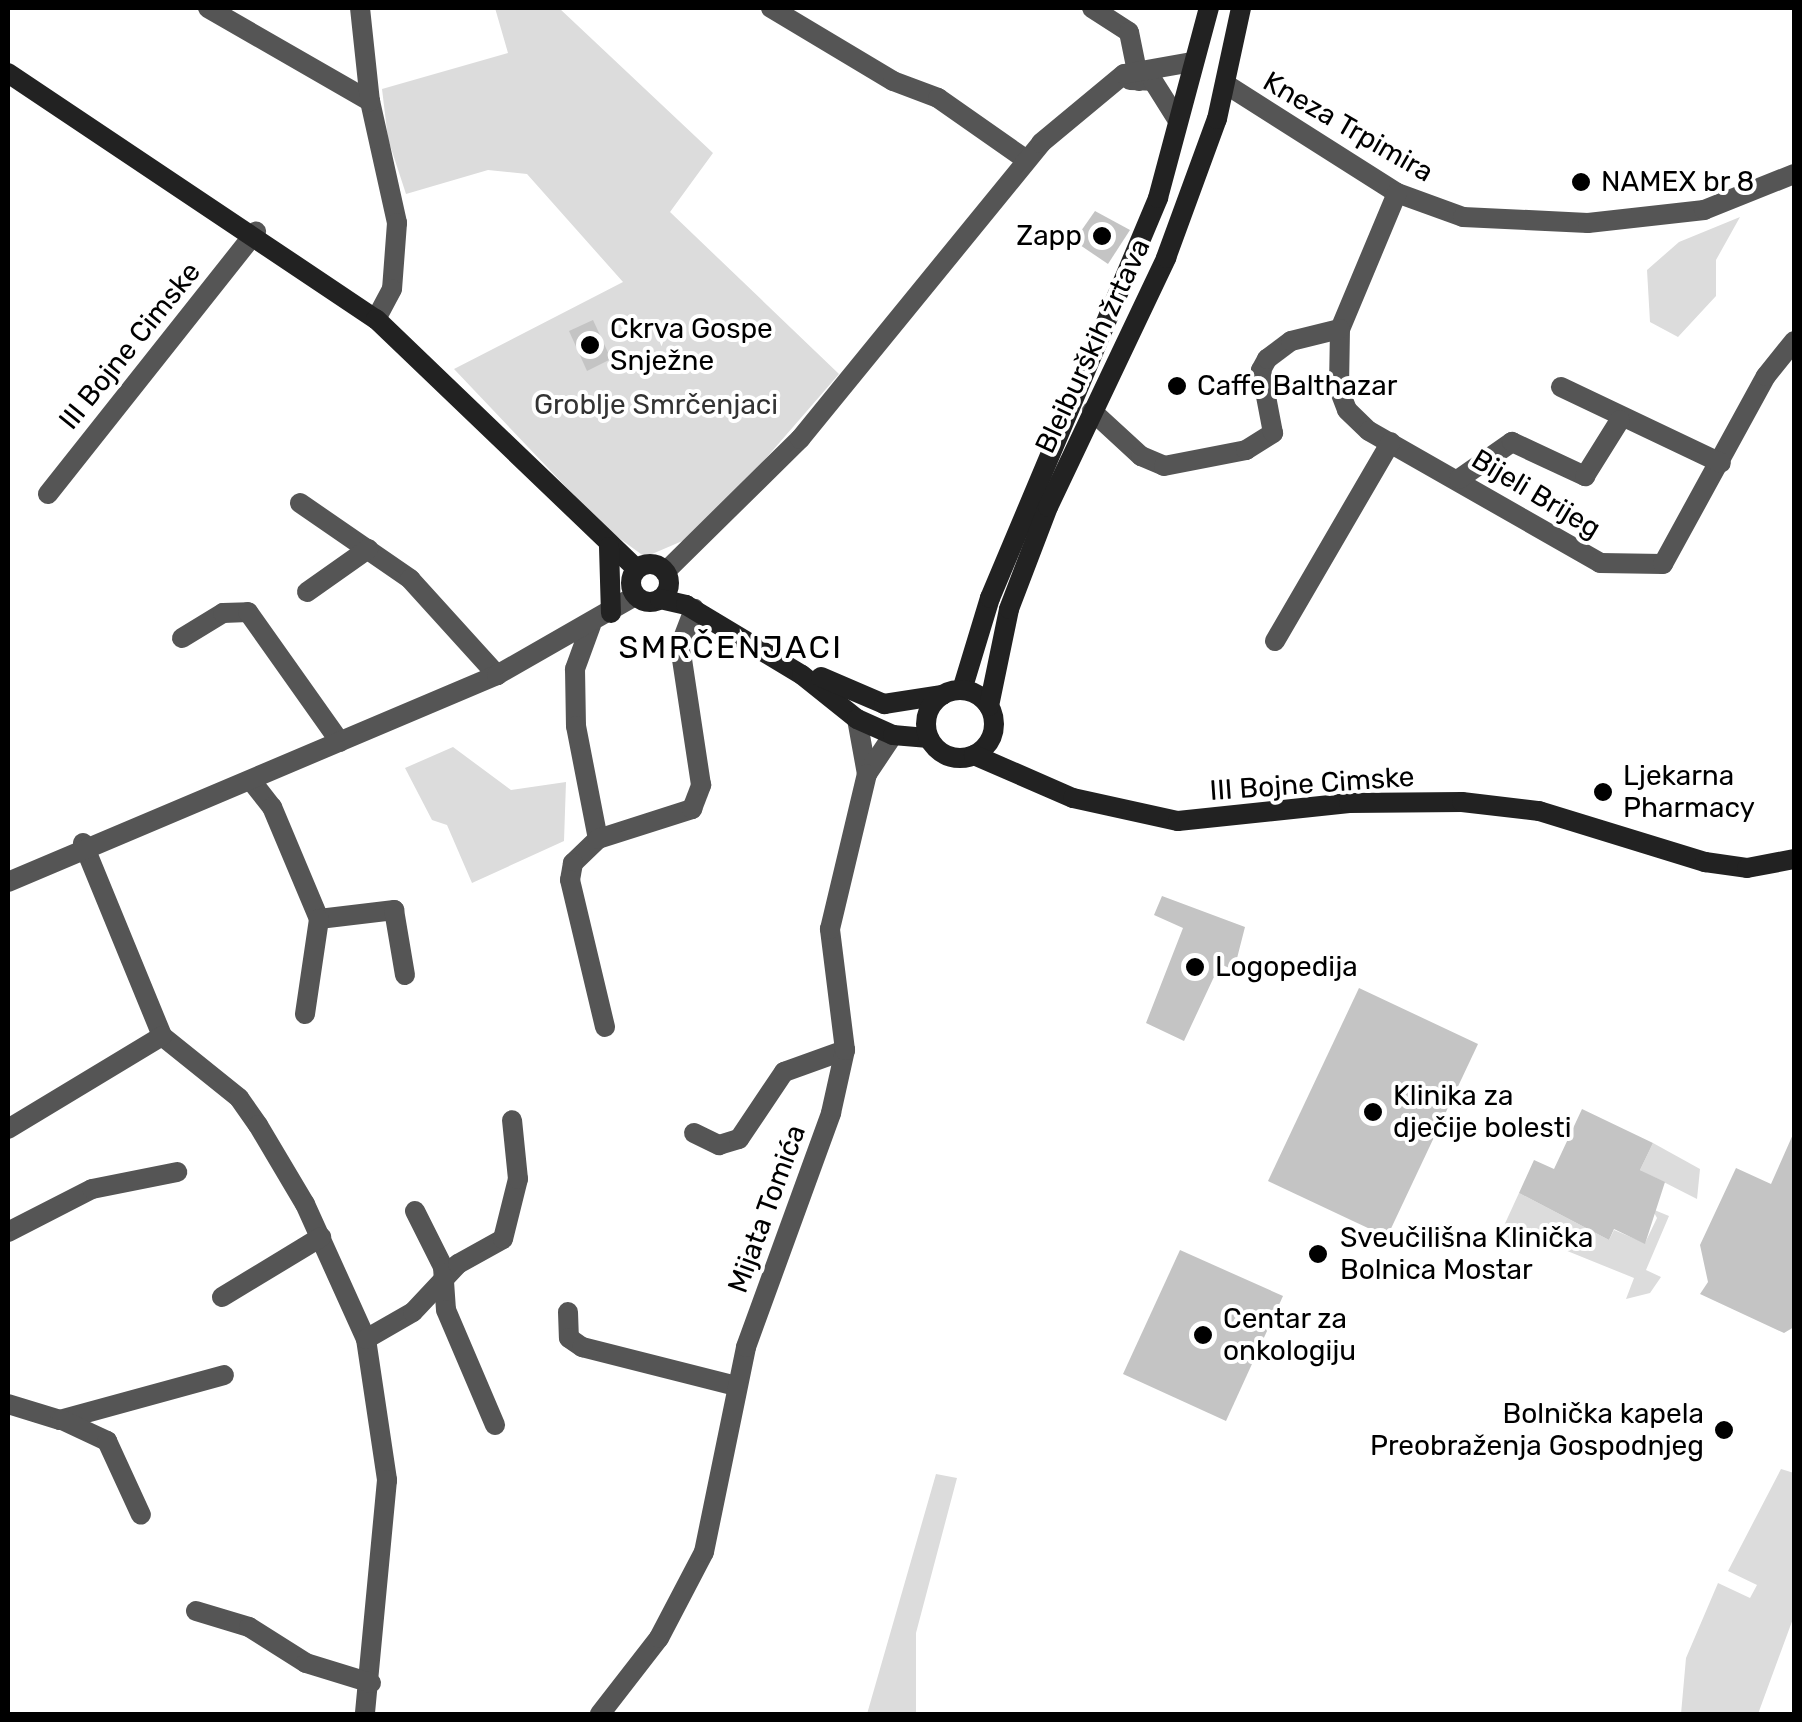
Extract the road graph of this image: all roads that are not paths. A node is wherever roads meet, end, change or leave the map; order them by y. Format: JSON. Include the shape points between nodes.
{"nodes":[{"id":1,"x":208,"y":8,"type":"edge"},
{"id":2,"x":360,"y":8,"type":"edge"},
{"id":3,"x":771,"y":8,"type":"edge"},
{"id":4,"x":1092,"y":8,"type":"edge"},
{"id":5,"x":1209,"y":8,"type":"edge"},
{"id":6,"x":1242,"y":8,"type":"edge"},
{"id":7,"x":1193,"y":62,"type":"junction"},
{"id":8,"x":8,"y":73,"type":"edge"},
{"id":9,"x":1139,"y":76,"type":"junction"},
{"id":10,"x":1227,"y":85,"type":"junction"},
{"id":11,"x":370,"y":101,"type":"junction"},
{"id":12,"x":1177,"y":118,"type":"junction"},
{"id":13,"x":1025,"y":160,"type":"junction"},
{"id":14,"x":1794,"y":174,"type":"edge"},
{"id":15,"x":1397,"y":193,"type":"junction"},
{"id":16,"x":256,"y":232,"type":"junction"},
{"id":17,"x":376,"y":319,"type":"junction"},
{"id":18,"x":1340,"y":329,"type":"junction"},
{"id":19,"x":1794,"y":340,"type":"edge"},
{"id":20,"x":1561,"y":386,"type":"dead end"},
{"id":21,"x":1092,"y":411,"type":"junction"},
{"id":22,"x":1620,"y":420,"type":"junction"},
{"id":23,"x":1391,"y":442,"type":"junction"},
{"id":24,"x":1721,"y":463,"type":"junction"},
{"id":25,"x":1459,"y":480,"type":"junction"},
{"id":26,"x":48,"y":494,"type":"dead end"},
{"id":27,"x":300,"y":503,"type":"dead end"},
{"id":28,"x":610,"y":548,"type":"junction"},
{"id":29,"x":368,"y":549,"type":"junction"},
{"id":30,"x":637,"y":570,"type":"junction"},
{"id":31,"x":665,"y":584,"type":"junction"},
{"id":32,"x":308,"y":592,"type":"dead end"},
{"id":33,"x":635,"y":596,"type":"junction"},
{"id":34,"x":694,"y":609,"type":"junction"},
{"id":35,"x":611,"y":613,"type":"junction"},
{"id":36,"x":182,"y":638,"type":"dead end"},
{"id":37,"x":1275,"y":641,"type":"dead end"},
{"id":38,"x":573,"y":644,"type":"junction"},
{"id":39,"x":497,"y":674,"type":"junction"},
{"id":40,"x":952,"y":693,"type":"junction"},
{"id":41,"x":989,"y":706,"type":"junction"},
{"id":42,"x":856,"y":720,"type":"junction"},
{"id":43,"x":893,"y":736,"type":"junction"},
{"id":44,"x":992,"y":736,"type":"junction"},
{"id":45,"x":929,"y":738,"type":"junction"},
{"id":46,"x":340,"y":742,"type":"junction"},
{"id":47,"x":974,"y":755,"type":"junction"},
{"id":48,"x":1015,"y":767,"type":"junction"},
{"id":49,"x":866,"y":774,"type":"junction"},
{"id":50,"x":254,"y":784,"type":"junction"},
{"id":51,"x":598,"y":839,"type":"junction"},
{"id":52,"x":83,"y":844,"type":"junction"},
{"id":53,"x":1794,"y":860,"type":"edge"},
{"id":54,"x":8,"y":882,"type":"edge"},
{"id":55,"x":318,"y":919,"type":"junction"},
{"id":56,"x":405,"y":975,"type":"dead end"},
{"id":57,"x":305,"y":1014,"type":"dead end"},
{"id":58,"x":605,"y":1027,"type":"dead end"},
{"id":59,"x":162,"y":1036,"type":"junction"},
{"id":60,"x":845,"y":1050,"type":"junction"},
{"id":61,"x":512,"y":1120,"type":"dead end"},
{"id":62,"x":8,"y":1129,"type":"edge"},
{"id":63,"x":694,"y":1133,"type":"dead end"},
{"id":64,"x":176,"y":1172,"type":"dead end"},
{"id":65,"x":415,"y":1211,"type":"dead end"},
{"id":66,"x":8,"y":1232,"type":"edge"},
{"id":67,"x":321,"y":1237,"type":"junction"},
{"id":68,"x":444,"y":1283,"type":"junction"},
{"id":69,"x":222,"y":1297,"type":"dead end"},
{"id":70,"x":568,"y":1312,"type":"dead end"},
{"id":71,"x":366,"y":1339,"type":"junction"},
{"id":72,"x":224,"y":1375,"type":"dead end"},
{"id":73,"x":736,"y":1386,"type":"junction"},
{"id":74,"x":8,"y":1404,"type":"edge"},
{"id":75,"x":60,"y":1420,"type":"junction"},
{"id":76,"x":495,"y":1425,"type":"dead end"},
{"id":77,"x":141,"y":1515,"type":"dead end"},
{"id":78,"x":196,"y":1611,"type":"dead end"},
{"id":79,"x":372,"y":1683,"type":"junction"},
{"id":80,"x":365,"y":1714,"type":"edge"},
{"id":81,"x":600,"y":1714,"type":"edge"}],
"edges":[{"from":1,"to":11,"type":"street"},
{"from":2,"to":11,"type":"street"},
{"from":3,"to":13,"type":"street","via":[[893,81],[938,98]]},
{"from":4,"to":9,"type":"street","via":[[1129,32]]},
{"from":5,"to":7,"type":"street","name":"Bleiburških žrtava"},
{"from":6,"to":10,"type":"street","name":"Bleiburških žrtava"},
{"from":7,"to":9,"type":"street"},
{"from":7,"to":12,"type":"street","name":"Bleiburških žrtava"},
{"from":8,"to":16,"type":"street"},
{"from":9,"to":12,"type":"street","via":[[1164,91]]},
{"from":9,"to":13,"type":"street","via":[[1113,82]]},
{"from":10,"to":15,"type":"street","name":"Kneza Trpimira"},
{"from":10,"to":21,"type":"street","name":"Bleiburških žrtava","via":[[1166,258]]},
{"from":11,"to":17,"type":"street","via":[[397,223],[392,289]]},
{"from":12,"to":40,"type":"street","name":"Bleiburških žrtava","via":[[1158,198]]},
{"from":13,"to":31,"type":"street","via":[[800,439]]},
{"from":14,"to":15,"type":"street","name":"Kneza Trpimira","via":[[1704,210],[1588,224],[1463,217]]},
{"from":15,"to":18,"type":"street","name":"Bijeli Brijeg"},
{"from":16,"to":17,"type":"street"},
{"from":16,"to":26,"type":"street","name":"III Bojne Cimske"},
{"from":17,"to":28,"type":"street"},
{"from":18,"to":21,"type":"street","via":[[1291,341],[1267,359],[1261,370],[1273,432],[1246,450],[1164,466],[1141,456]]},
{"from":18,"to":23,"type":"street","name":"Bijeli Brijeg","via":[[1338,389],[1348,410]]},
{"from":19,"to":24,"type":"street","name":"Bijeli Brijeg","via":[[1766,376]]},
{"from":20,"to":22,"type":"street"},
{"from":21,"to":41,"type":"street","name":"Bleiburških žrtava","via":[[1009,609]]},
{"from":22,"to":24,"type":"street"},
{"from":22,"to":25,"type":"street","via":[[1586,476],[1512,442]]},
{"from":23,"to":25,"type":"street","name":"Bijeli Brijeg"},
{"from":23,"to":37,"type":"street"},
{"from":24,"to":25,"type":"street","name":"Bijeli Brijeg","via":[[1663,564],[1644,570],[1600,563],[1555,542]]},
{"from":27,"to":29,"type":"street"},
{"from":28,"to":30,"type":"street"},
{"from":28,"to":35,"type":"street"},
{"from":29,"to":32,"type":"street"},
{"from":29,"to":39,"type":"street","via":[[421,590]]},
{"from":30,"to":31,"type":"street"},
{"from":30,"to":33,"type":"street"},
{"from":31,"to":33,"type":"street"},
{"from":31,"to":34,"type":"street"},
{"from":31,"to":40,"type":"street","via":[[874,701]]},
{"from":33,"to":35,"type":"street"},
{"from":34,"to":42,"type":"street","via":[[802,675]]},
{"from":34,"to":51,"type":"street","via":[[680,646],[701,785],[692,809]]},
{"from":35,"to":38,"type":"street"},
{"from":36,"to":46,"type":"street","via":[[223,613],[248,612]]},
{"from":38,"to":39,"type":"street"},
{"from":38,"to":51,"type":"street","via":[[576,728]]},
{"from":39,"to":46,"type":"street"},
{"from":40,"to":41,"type":"street"},
{"from":40,"to":45,"type":"street","via":[[926,719]]},
{"from":41,"to":44,"type":"street"},
{"from":42,"to":43,"type":"street"},
{"from":42,"to":49,"type":"street","name":"Mijata Tomića"},
{"from":43,"to":45,"type":"street"},
{"from":43,"to":49,"type":"street","name":"Mijata Tomića"},
{"from":44,"to":47,"type":"street"},
{"from":44,"to":48,"type":"street","name":"III Bojne Cimske"},
{"from":45,"to":47,"type":"street","via":[[951,757]]},
{"from":46,"to":50,"type":"street"},
{"from":47,"to":48,"type":"street","name":"III Bojne Cimske"},
{"from":48,"to":53,"type":"street","name":"III Bojne Cimske","via":[[1072,798],[1178,822],[1349,803],[1462,802],[1540,810],[1705,862],[1748,868]]},
{"from":49,"to":60,"type":"street","name":"Mijata Tomića","via":[[830,929]]},
{"from":50,"to":52,"type":"street"},
{"from":50,"to":55,"type":"street","via":[[272,806]]},
{"from":51,"to":58,"type":"street","via":[[573,864],[570,880]]},
{"from":52,"to":54,"type":"street"},
{"from":52,"to":59,"type":"street"},
{"from":55,"to":56,"type":"street","via":[[394,910]]},
{"from":55,"to":57,"type":"street"},
{"from":59,"to":62,"type":"street"},
{"from":59,"to":67,"type":"street","via":[[238,1098]]},
{"from":60,"to":63,"type":"street","name":"Mijata Tomića","via":[[784,1072],[739,1139],[719,1146]]},
{"from":60,"to":73,"type":"street","name":"Mijata Tomića","via":[[831,1113]]},
{"from":61,"to":68,"type":"street","via":[[513,1223]]},
{"from":64,"to":66,"type":"street","via":[[92,1189]]},
{"from":65,"to":68,"type":"street"},
{"from":67,"to":69,"type":"street"},
{"from":67,"to":71,"type":"street"},
{"from":68,"to":71,"type":"street","via":[[413,1312]]},
{"from":68,"to":76,"type":"street","via":[[451,1322]]},
{"from":70,"to":73,"type":"street","via":[[570,1338],[582,1347]]},
{"from":71,"to":79,"type":"street","via":[[388,1480]]},
{"from":72,"to":75,"type":"street"},
{"from":73,"to":81,"type":"street","name":"Mijata Tomića","via":[[717,1502],[692,1584]]},
{"from":74,"to":75,"type":"street"},
{"from":75,"to":77,"type":"street","via":[[107,1441]]},
{"from":78,"to":79,"type":"street","via":[[250,1628],[306,1663]]},
{"from":79,"to":80,"type":"street"}]}
